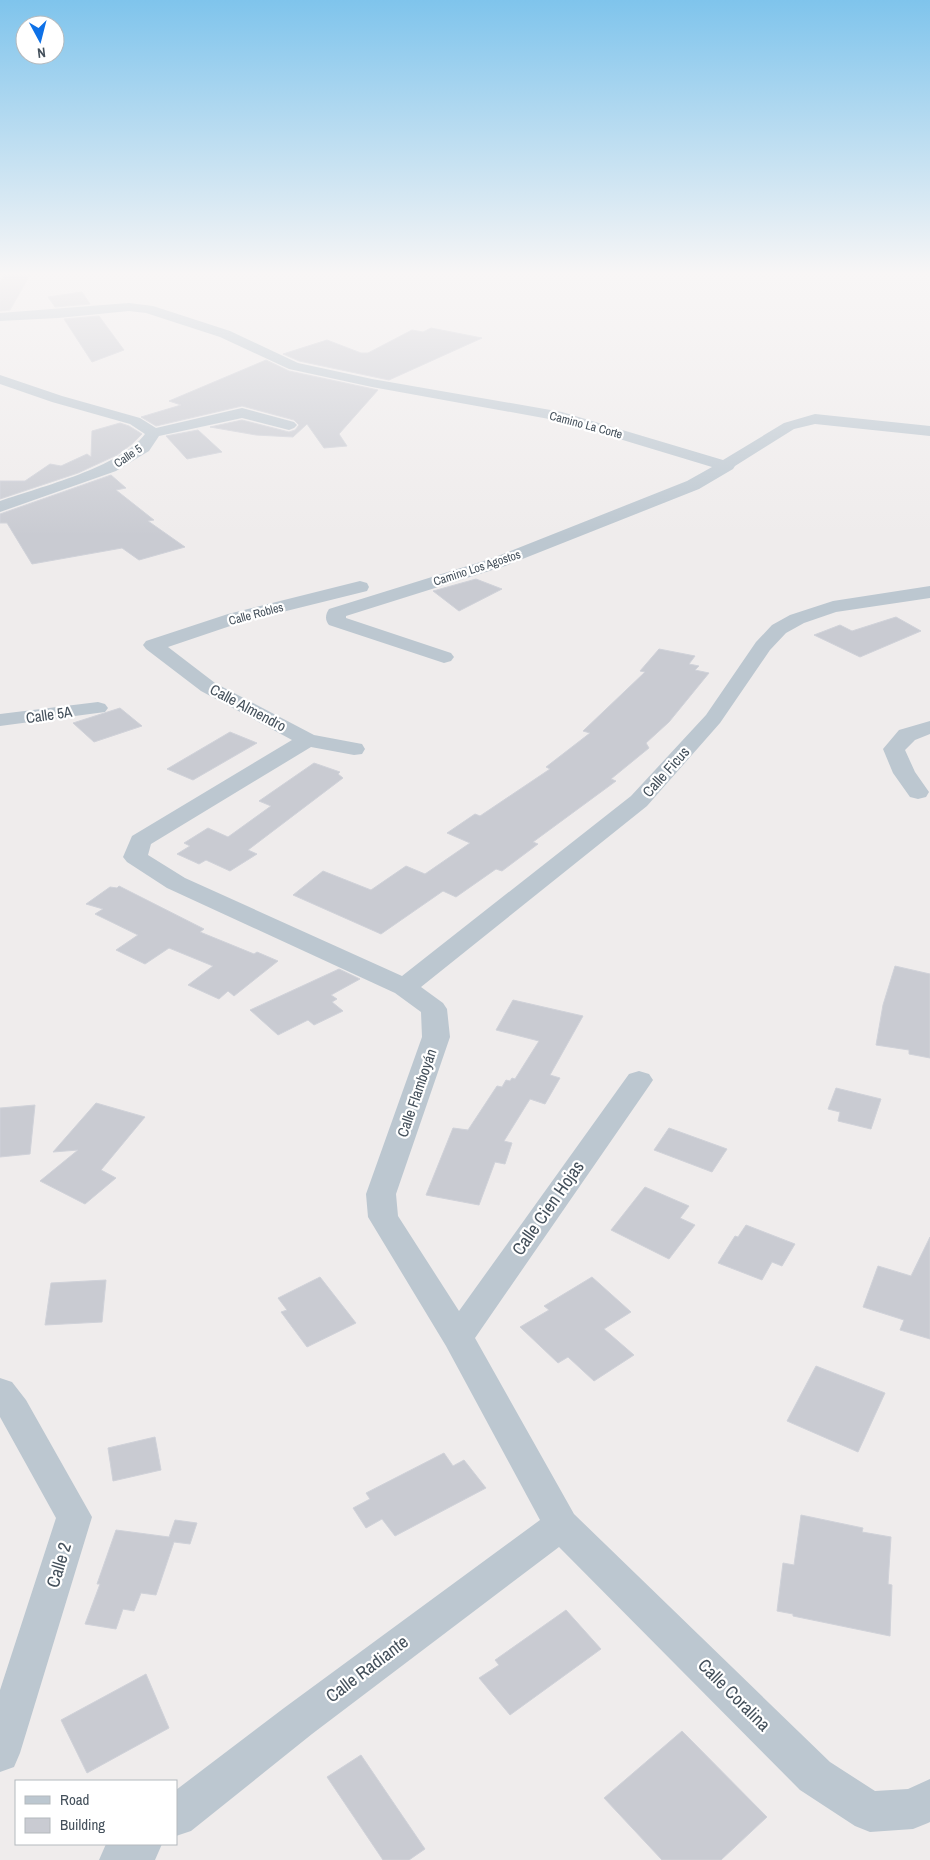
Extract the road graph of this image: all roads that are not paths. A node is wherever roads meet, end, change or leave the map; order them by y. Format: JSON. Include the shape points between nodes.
{"nodes":[{"id":1,"x":285,"y":362,"type":"edge"},
{"id":2,"x":0,"y":379,"type":"edge"},
{"id":3,"x":289,"y":425,"type":"dead end"},
{"id":4,"x":930,"y":431,"type":"edge"},
{"id":5,"x":154,"y":433,"type":"junction"},
{"id":6,"x":727,"y":466,"type":"junction"},
{"id":7,"x":0,"y":507,"type":"edge"},
{"id":8,"x":360,"y":587,"type":"dead end"},
{"id":9,"x":930,"y":592,"type":"edge"},
{"id":10,"x":153,"y":645,"type":"joint"},
{"id":11,"x":444,"y":657,"type":"dead end"},
{"id":12,"x":98,"y":708,"type":"dead end"},
{"id":13,"x":0,"y":720,"type":"edge"},
{"id":14,"x":930,"y":727,"type":"edge"},
{"id":15,"x":308,"y":740,"type":"junction"},
{"id":16,"x":354,"y":749,"type":"dead end"},
{"id":17,"x":918,"y":792,"type":"dead end"},
{"id":18,"x":404,"y":987,"type":"junction"},
{"id":19,"x":639,"y":1080,"type":"dead end"},
{"id":20,"x":458,"y":1336,"type":"junction"},
{"id":21,"x":0,"y":1391,"type":"edge"},
{"id":22,"x":561,"y":1524,"type":"junction"},
{"id":23,"x":0,"y":1753,"type":"edge"},
{"id":24,"x":930,"y":1799,"type":"edge"},
{"id":25,"x":178,"y":1814,"type":"edge"},
{"id":26,"x":140,"y":1845,"type":"edge"},
{"id":27,"x":120,"y":1860,"type":"edge"}],
"edges":[{"from":1,"to":6,"type":"street","name":"Camino La Corte","via":[[372,383],[562,417]]},
{"from":2,"to":5,"type":"street","name":"Calle 5","via":[[135,421]]},
{"from":3,"to":5,"type":"street","via":[[242,413]]},
{"from":4,"to":6,"type":"street","via":[[815,419],[789,426]]},
{"from":5,"to":7,"type":"street","name":"Calle 5","via":[[143,448],[110,468]]},
{"from":6,"to":11,"type":"street","name":"Camino Los Agostos","via":[[693,485],[499,562],[336,612],[336,621]]},
{"from":8,"to":10,"type":"street","name":"Calle Robles","via":[[235,618]]},
{"from":9,"to":18,"type":"street","name":"Calle Ficus","via":[[833,607],[779,629],[763,646],[713,720],[639,801]]},
{"from":10,"to":15,"type":"street","name":"Calle Almendro","via":[[208,687]]},
{"from":12,"to":13,"type":"street","name":"Calle 5A"},
{"from":14,"to":17,"type":"street","via":[[907,735],[894,749],[904,773]]},
{"from":15,"to":16,"type":"street","name":"Calle Almendro"},
{"from":15,"to":18,"type":"street","name":"Calle Flamboyán","via":[[140,841],[135,857],[176,883]]},
{"from":18,"to":20,"type":"street","name":"Calle Flamboyán","via":[[434,1009],[436,1037],[381,1194],[384,1217]]},
{"from":19,"to":20,"type":"street","name":"Calle Cien Hojas"},
{"from":20,"to":22,"type":"street","name":"Calle Flamboyán"},
{"from":21,"to":23,"type":"street","name":"Calle 2","via":[[74,1517]]},
{"from":22,"to":24,"type":"street","name":"Calle Coralina","via":[[815,1776],[870,1812],[913,1809]]},
{"from":22,"to":25,"type":"street","name":"Calle Radiante"},
{"from":26,"to":27,"type":"street"}]}
